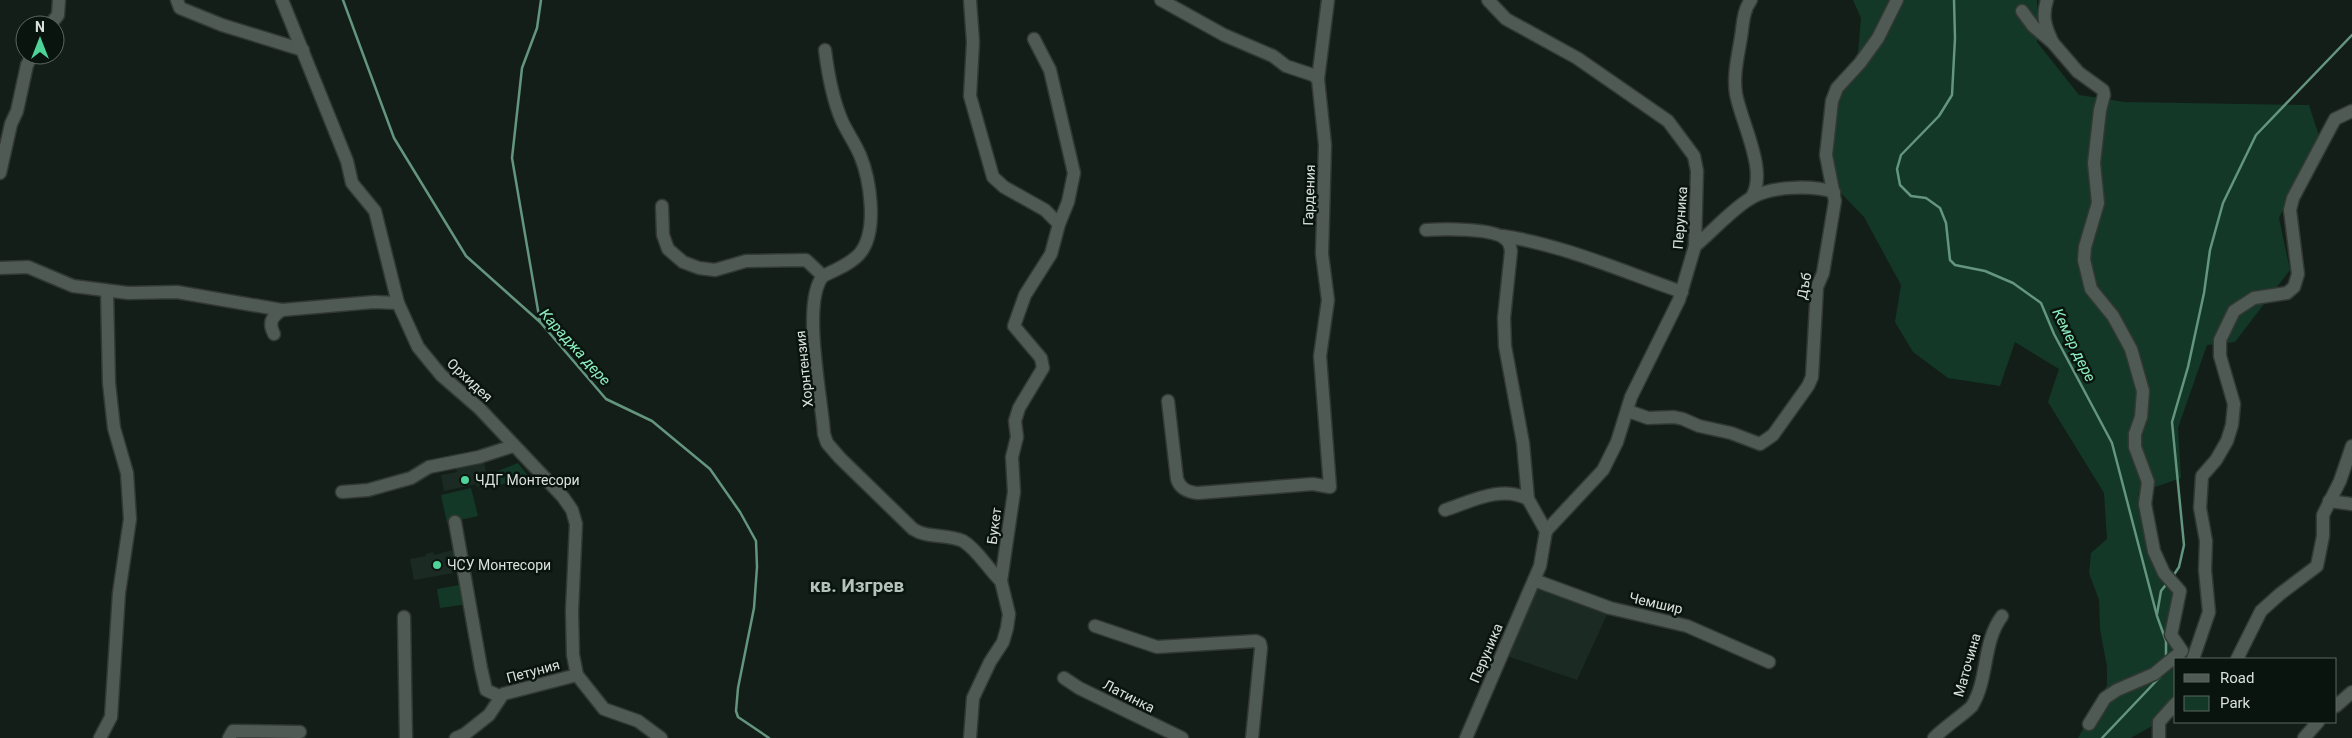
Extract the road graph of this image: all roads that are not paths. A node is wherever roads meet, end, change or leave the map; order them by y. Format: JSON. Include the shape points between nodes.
{"nodes":[{"id":1,"x":59,"y":0,"type":"edge"},
{"id":2,"x":177,"y":0,"type":"edge"},
{"id":3,"x":282,"y":0,"type":"edge"},
{"id":4,"x":970,"y":0,"type":"edge"},
{"id":5,"x":1161,"y":0,"type":"edge"},
{"id":6,"x":1328,"y":0,"type":"edge"},
{"id":7,"x":1488,"y":0,"type":"edge"},
{"id":8,"x":1751,"y":0,"type":"edge"},
{"id":9,"x":1897,"y":0,"type":"edge"},
{"id":10,"x":2047,"y":0,"type":"edge"},
{"id":11,"x":2022,"y":11,"type":"dead end"},
{"id":12,"x":58,"y":15,"type":"edge"},
{"id":13,"x":1034,"y":38,"type":"dead end"},
{"id":14,"x":2053,"y":43,"type":"junction"},
{"id":15,"x":303,"y":50,"type":"junction"},
{"id":16,"x":825,"y":50,"type":"dead end"},
{"id":17,"x":27,"y":65,"type":"edge"},
{"id":18,"x":1318,"y":79,"type":"junction"},
{"id":19,"x":2352,"y":111,"type":"edge"},
{"id":20,"x":0,"y":173,"type":"edge"},
{"id":21,"x":1834,"y":192,"type":"junction"},
{"id":22,"x":1752,"y":198,"type":"junction"},
{"id":23,"x":662,"y":206,"type":"dead end"},
{"id":24,"x":1058,"y":224,"type":"junction"},
{"id":25,"x":1426,"y":230,"type":"dead end"},
{"id":26,"x":1503,"y":236,"type":"junction"},
{"id":27,"x":1695,"y":246,"type":"junction"},
{"id":28,"x":0,"y":268,"type":"edge"},
{"id":29,"x":822,"y":276,"type":"junction"},
{"id":30,"x":107,"y":291,"type":"junction"},
{"id":31,"x":1682,"y":292,"type":"junction"},
{"id":32,"x":398,"y":303,"type":"junction"},
{"id":33,"x":282,"y":310,"type":"junction"},
{"id":34,"x":274,"y":334,"type":"dead end"},
{"id":35,"x":1168,"y":401,"type":"dead end"},
{"id":36,"x":1628,"y":411,"type":"junction"},
{"id":37,"x":513,"y":446,"type":"junction"},
{"id":38,"x":2352,"y":446,"type":"edge"},
{"id":39,"x":342,"y":492,"type":"dead end"},
{"id":40,"x":1528,"y":499,"type":"junction"},
{"id":41,"x":2328,"y":501,"type":"junction"},
{"id":42,"x":2352,"y":504,"type":"edge"},
{"id":43,"x":1445,"y":510,"type":"dead end"},
{"id":44,"x":455,"y":522,"type":"dead end"},
{"id":45,"x":1546,"y":532,"type":"junction"},
{"id":46,"x":1534,"y":580,"type":"junction"},
{"id":47,"x":1001,"y":581,"type":"junction"},
{"id":48,"x":2002,"y":616,"type":"dead end"},
{"id":49,"x":404,"y":617,"type":"dead end"},
{"id":50,"x":1095,"y":626,"type":"dead end"},
{"id":51,"x":2183,"y":655,"type":"edge"},
{"id":52,"x":2193,"y":658,"type":"edge"},
{"id":53,"x":2238,"y":658,"type":"edge"},
{"id":54,"x":2174,"y":661,"type":"edge"},
{"id":55,"x":1769,"y":662,"type":"dead end"},
{"id":56,"x":577,"y":675,"type":"junction"},
{"id":57,"x":1064,"y":678,"type":"dead end"},
{"id":58,"x":2352,"y":692,"type":"edge"},
{"id":59,"x":500,"y":696,"type":"junction"},
{"id":60,"x":2174,"y":705,"type":"edge"},
{"id":61,"x":2337,"y":705,"type":"edge"},
{"id":62,"x":2317,"y":723,"type":"edge"},
{"id":63,"x":2089,"y":724,"type":"dead end"},
{"id":64,"x":300,"y":732,"type":"dead end"},
{"id":65,"x":100,"y":738,"type":"edge"},
{"id":66,"x":229,"y":738,"type":"edge"},
{"id":67,"x":406,"y":738,"type":"edge"},
{"id":68,"x":456,"y":738,"type":"edge"},
{"id":69,"x":661,"y":738,"type":"edge"},
{"id":70,"x":970,"y":738,"type":"edge"},
{"id":71,"x":1182,"y":738,"type":"edge"},
{"id":72,"x":1252,"y":738,"type":"edge"},
{"id":73,"x":1466,"y":738,"type":"edge"},
{"id":74,"x":1934,"y":738,"type":"edge"},
{"id":75,"x":2160,"y":738,"type":"edge"},
{"id":76,"x":2304,"y":738,"type":"edge"}],
"edges":[{"from":1,"to":12,"type":"street"},
{"from":2,"to":15,"type":"street","via":[[180,8],[197,15]]},
{"from":3,"to":15,"type":"street","name":"Орхидея"},
{"from":4,"to":24,"type":"street","via":[[973,42],[970,96],[993,177],[1004,187],[1045,210]]},
{"from":5,"to":18,"type":"street","via":[[1224,35]]},
{"from":6,"to":18,"type":"street","name":"Гардения"},
{"from":7,"to":27,"type":"street","name":"Перуника","via":[[1506,19],[1577,58],[1668,121],[1694,156],[1697,171]]},
{"from":8,"to":22,"type":"street","via":[[1744,17],[1735,79],[1742,119],[1756,154],[1756,187]]},
{"from":9,"to":21,"type":"street","name":"Дъб","via":[[1878,38],[1837,88],[1832,101],[1826,155]]},
{"from":10,"to":14,"type":"street","via":[[2044,23]]},
{"from":11,"to":14,"type":"street","via":[[2033,26]]},
{"from":13,"to":24,"type":"street","via":[[1050,70],[1074,173],[1068,202]]},
{"from":14,"to":51,"type":"street","via":[[2078,72],[2103,90],[2094,163],[2098,203],[2084,260],[2091,289],[2113,316],[2128,342],[2143,391],[2135,447],[2148,482],[2145,504],[2154,552],[2180,595],[2172,635]]},
{"from":15,"to":32,"type":"street","name":"Орхидея","via":[[347,161],[352,183],[376,211]]},
{"from":16,"to":29,"type":"street","via":[[842,121],[866,172],[871,220],[861,252],[840,268]]},
{"from":17,"to":20,"type":"street"},
{"from":18,"to":35,"type":"street","name":"Гардения","via":[[1326,145],[1322,254],[1328,300],[1320,356],[1330,487],[1313,484],[1198,493],[1184,490],[1177,478]]},
{"from":19,"to":52,"type":"street","via":[[2335,119],[2292,198],[2290,210],[2298,274],[2294,287],[2287,293],[2254,298],[2234,311],[2220,340],[2220,356],[2234,404],[2227,442],[2202,476],[2200,508],[2206,541],[2209,612]]},
{"from":21,"to":22,"type":"street","via":[[1818,187],[1794,188]]},
{"from":21,"to":36,"type":"street","name":"Дъб","via":[[1834,213],[1815,303],[1812,377],[1773,435],[1760,444],[1683,418],[1648,418]]},
{"from":22,"to":27,"type":"street"},
{"from":23,"to":29,"type":"street","via":[[663,235],[668,249],[683,262],[715,270],[746,261],[806,260]]},
{"from":24,"to":47,"type":"street","name":"Букет","via":[[1051,254],[1025,295],[1014,326],[1041,358],[1043,368],[1019,408],[1016,421],[1017,436],[1012,456],[1014,492]]},
{"from":25,"to":26,"type":"street","via":[[1460,229]]},
{"from":26,"to":31,"type":"street","via":[[1595,261]]},
{"from":26,"to":40,"type":"street","via":[[1511,251],[1504,318],[1505,346],[1523,444]]},
{"from":27,"to":31,"type":"street","name":"Перуника"},
{"from":28,"to":30,"type":"street","via":[[28,267],[73,286]]},
{"from":29,"to":47,"type":"street","name":"Хорнтензия","via":[[817,283],[814,303],[815,348],[827,443],[913,529],[962,541]]},
{"from":30,"to":33,"type":"street","via":[[177,292]]},
{"from":30,"to":65,"type":"street","via":[[108,383],[114,428],[127,473],[130,519],[119,593],[111,717]]},
{"from":31,"to":36,"type":"street","name":"Перуника","via":[[1631,397]]},
{"from":32,"to":33,"type":"street"},
{"from":32,"to":37,"type":"street","name":"Орхидея","via":[[427,360],[479,408]]},
{"from":33,"to":34,"type":"street","via":[[271,320],[270,328]]},
{"from":36,"to":45,"type":"street","name":"Перуника","via":[[1603,470]]},
{"from":37,"to":39,"type":"street","via":[[429,467],[411,478],[368,490]]},
{"from":37,"to":56,"type":"street","name":"Орхидея","via":[[563,497],[576,524],[572,612]]},
{"from":38,"to":41,"type":"street","via":[[2340,481]]},
{"from":40,"to":43,"type":"street","via":[[1509,492],[1492,494]]},
{"from":40,"to":45,"type":"street"},
{"from":41,"to":42,"type":"street"},
{"from":41,"to":53,"type":"street","via":[[2323,515],[2317,566],[2261,611]]},
{"from":44,"to":59,"type":"street","via":[[480,668],[486,690]]},
{"from":45,"to":46,"type":"street","name":"Перуника"},
{"from":46,"to":55,"type":"street","name":"Чемшир","via":[[1610,608],[1687,626]]},
{"from":46,"to":73,"type":"street","name":"Перуника"},
{"from":47,"to":70,"type":"street","name":"Букет","via":[[1009,614],[1007,628],[1003,642],[973,698]]},
{"from":48,"to":74,"type":"street","name":"Маточина","via":[[1990,637],[1971,707]]},
{"from":49,"to":67,"type":"street"},
{"from":50,"to":72,"type":"street","via":[[1157,647],[1260,643]]},
{"from":54,"to":63,"type":"street","via":[[2105,698]]},
{"from":56,"to":59,"type":"street","name":"Петуния"},
{"from":56,"to":69,"type":"street","name":"Орхидея","via":[[604,709],[638,721]]},
{"from":57,"to":71,"type":"street","name":"Латинка"},
{"from":58,"to":61,"type":"street"},
{"from":59,"to":68,"type":"street","name":"Петуния","via":[[489,715]]},
{"from":60,"to":75,"type":"street","via":[[2159,722]]},
{"from":62,"to":76,"type":"street"},
{"from":64,"to":66,"type":"street","via":[[233,731]]}]}
